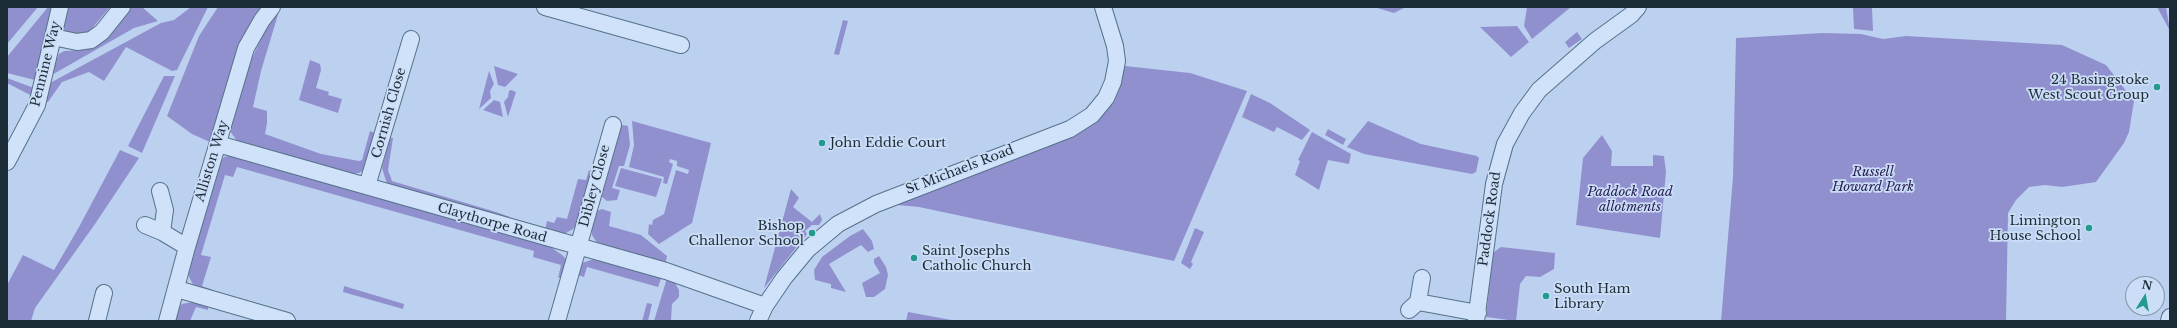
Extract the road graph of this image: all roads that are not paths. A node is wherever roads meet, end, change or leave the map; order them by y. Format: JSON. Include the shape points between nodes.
{"nodes":[{"id":1,"x":60,"y":7,"type":"edge"},
{"id":2,"x":122,"y":7,"type":"edge"},
{"id":3,"x":272,"y":7,"type":"edge"},
{"id":4,"x":545,"y":7,"type":"edge"},
{"id":5,"x":1103,"y":7,"type":"edge"},
{"id":6,"x":1638,"y":7,"type":"edge"},
{"id":7,"x":53,"y":37,"type":"junction"},
{"id":8,"x":411,"y":40,"type":"dead end"},
{"id":9,"x":681,"y":45,"type":"dead end"},
{"id":10,"x":613,"y":125,"type":"dead end"},
{"id":11,"x":218,"y":144,"type":"junction"},
{"id":12,"x":7,"y":162,"type":"edge"},
{"id":13,"x":368,"y":186,"type":"junction"},
{"id":14,"x":160,"y":191,"type":"dead end"},
{"id":15,"x":144,"y":225,"type":"dead end"},
{"id":16,"x":162,"y":232,"type":"junction"},
{"id":17,"x":187,"y":247,"type":"junction"},
{"id":18,"x":578,"y":248,"type":"junction"},
{"id":19,"x":1422,"y":278,"type":"dead end"},
{"id":20,"x":177,"y":289,"type":"junction"},
{"id":21,"x":104,"y":293,"type":"dead end"},
{"id":22,"x":765,"y":306,"type":"junction"},
{"id":23,"x":1477,"y":317,"type":"edge"},
{"id":24,"x":2170,"y":317,"type":"edge"},
{"id":25,"x":97,"y":321,"type":"edge"},
{"id":26,"x":167,"y":321,"type":"edge"},
{"id":27,"x":287,"y":321,"type":"edge"},
{"id":28,"x":557,"y":321,"type":"edge"},
{"id":29,"x":758,"y":321,"type":"edge"},
{"id":30,"x":2169,"y":321,"type":"edge"}],
"edges":[{"from":1,"to":7,"type":"street","name":"Pennine Way"},
{"from":2,"to":7,"type":"street","via":[[102,32],[91,40],[77,42]]},
{"from":3,"to":11,"type":"street","name":"Alliston Way","via":[[246,48]]},
{"from":4,"to":9,"type":"street"},
{"from":5,"to":22,"type":"street","name":"St Michaels Road","via":[[1117,61],[1113,82],[1106,98],[1092,115],[1070,129],[876,204],[838,224],[808,249]]},
{"from":6,"to":23,"type":"street","name":"Paddock Road","via":[[1552,76],[1539,90],[1505,144],[1494,184]]},
{"from":7,"to":12,"type":"street","name":"Pennine Way","via":[[37,105]]},
{"from":8,"to":13,"type":"street","name":"Cornish Close"},
{"from":10,"to":18,"type":"street","name":"Dibley Close"},
{"from":11,"to":13,"type":"street","name":"Claythorpe Road"},
{"from":11,"to":17,"type":"street","name":"Alliston Way"},
{"from":13,"to":18,"type":"street","name":"Claythorpe Road"},
{"from":14,"to":16,"type":"street","via":[[165,210]]},
{"from":15,"to":16,"type":"street"},
{"from":16,"to":17,"type":"street"},
{"from":17,"to":20,"type":"street","name":"Alliston Way"},
{"from":18,"to":22,"type":"street","name":"Claythorpe Road","via":[[666,272]]},
{"from":18,"to":28,"type":"street","name":"Dibley Close"},
{"from":19,"to":23,"type":"street","via":[[1413,306]]},
{"from":20,"to":26,"type":"street","name":"Alliston Way"},
{"from":20,"to":27,"type":"street"},
{"from":21,"to":25,"type":"street"},
{"from":22,"to":29,"type":"street","name":"St Michaels Road"},
{"from":24,"to":30,"type":"street"}]}
